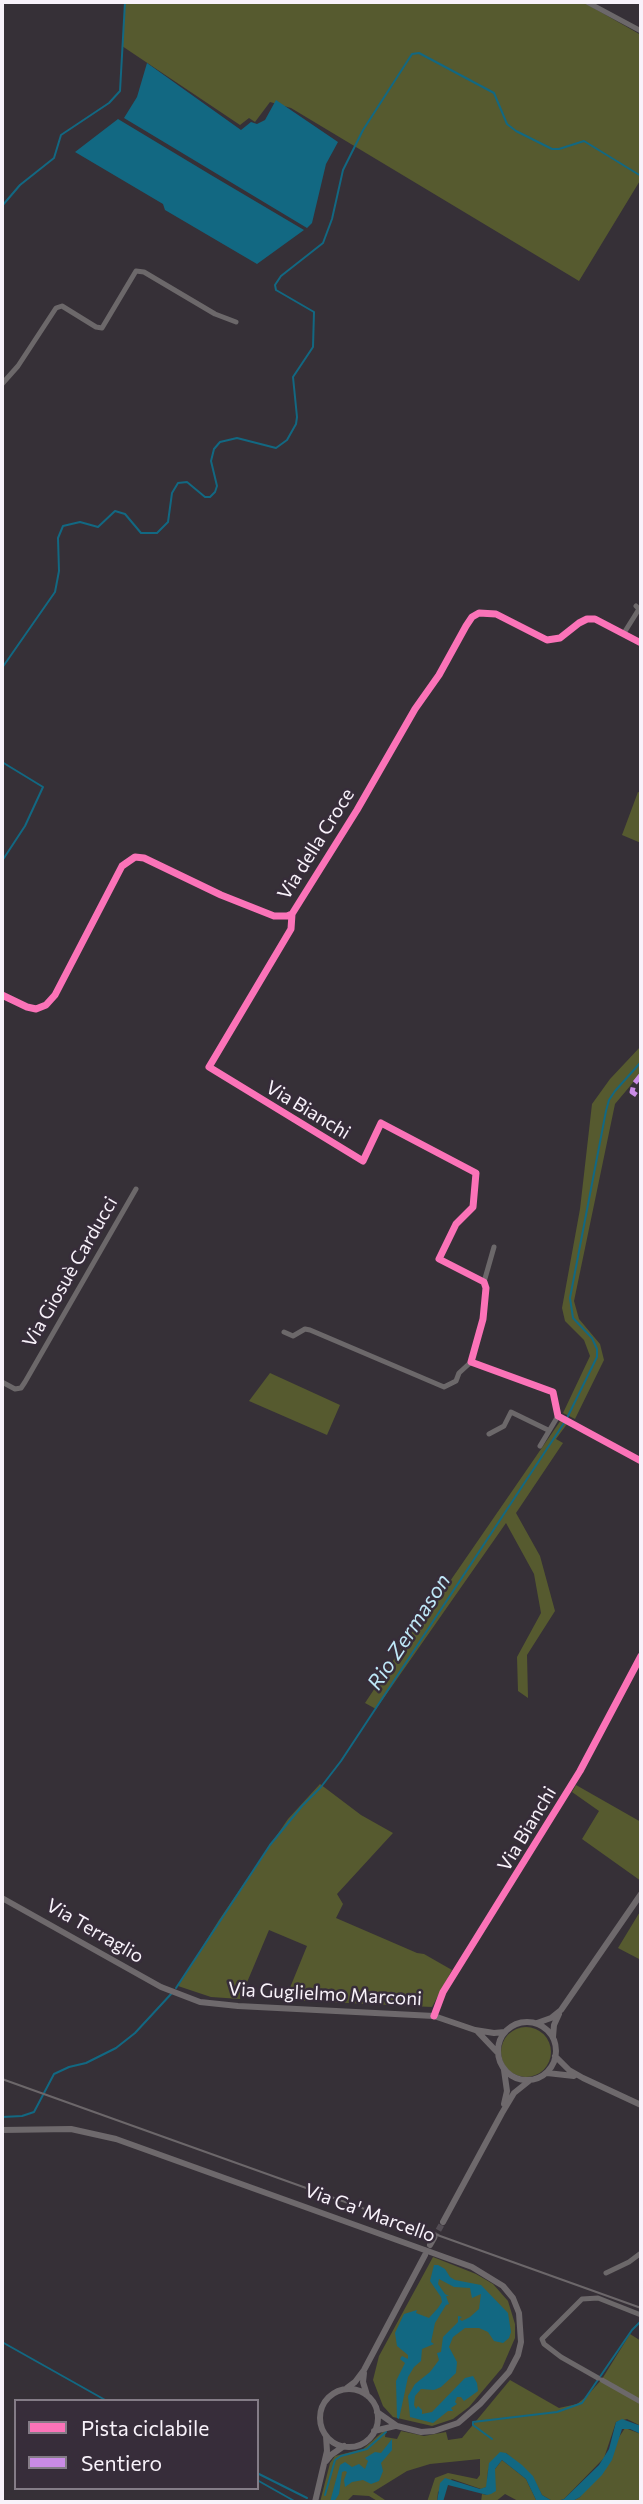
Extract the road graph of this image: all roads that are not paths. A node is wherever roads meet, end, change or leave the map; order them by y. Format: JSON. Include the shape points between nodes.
{"nodes":[{"id":1,"x":587,"y":2,"type":"edge"},
{"id":2,"x":641,"y":31,"type":"edge"},
{"id":3,"x":236,"y":322,"type":"dead end"},
{"id":4,"x":2,"y":384,"type":"edge"},
{"id":5,"x":636,"y":606,"type":"dead end"},
{"id":6,"x":624,"y":633,"type":"junction"},
{"id":7,"x":641,"y":643,"type":"edge"},
{"id":8,"x":292,"y":914,"type":"junction"},
{"id":9,"x":2,"y":995,"type":"edge"},
{"id":10,"x":136,"y":1189,"type":"dead end"},
{"id":11,"x":494,"y":1247,"type":"dead end"},
{"id":12,"x":484,"y":1282,"type":"junction"},
{"id":13,"x":284,"y":1332,"type":"dead end"},
{"id":14,"x":471,"y":1362,"type":"junction"},
{"id":15,"x":2,"y":1382,"type":"edge"},
{"id":16,"x":559,"y":1417,"type":"junction"},
{"id":17,"x":548,"y":1430,"type":"junction"},
{"id":18,"x":489,"y":1434,"type":"dead end"},
{"id":19,"x":540,"y":1446,"type":"dead end"},
{"id":20,"x":641,"y":1461,"type":"edge"},
{"id":21,"x":641,"y":1656,"type":"edge"},
{"id":22,"x":641,"y":1894,"type":"edge"},
{"id":23,"x":2,"y":1898,"type":"edge"},
{"id":24,"x":172,"y":1993,"type":"joint"},
{"id":25,"x":561,"y":2010,"type":"junction"},
{"id":26,"x":435,"y":2016,"type":"junction"},
{"id":27,"x":535,"y":2023,"type":"junction"},
{"id":28,"x":475,"y":2030,"type":"junction"},
{"id":29,"x":505,"y":2032,"type":"junction"},
{"id":30,"x":554,"y":2041,"type":"junction"},
{"id":31,"x":497,"y":2052,"type":"junction"},
{"id":32,"x":555,"y":2056,"type":"junction"},
{"id":33,"x":504,"y":2070,"type":"junction"},
{"id":34,"x":545,"y":2074,"type":"junction"},
{"id":35,"x":583,"y":2078,"type":"junction"},
{"id":36,"x":530,"y":2080,"type":"junction"},
{"id":37,"x":641,"y":2105,"type":"edge"},
{"id":38,"x":502,"y":2113,"type":"junction"},
{"id":39,"x":2,"y":2130,"type":"edge"},
{"id":40,"x":443,"y":2222,"type":"tunnel mouth"},
{"id":41,"x":434,"y":2238,"type":"tunnel mouth"},
{"id":42,"x":430,"y":2245,"type":"dead end"},
{"id":43,"x":641,"y":2253,"type":"edge"},
{"id":44,"x":425,"y":2255,"type":"dead end"},
{"id":45,"x":606,"y":2273,"type":"dead end"},
{"id":46,"x":641,"y":2315,"type":"edge"},
{"id":47,"x":364,"y":2370,"type":"junction"},
{"id":48,"x":345,"y":2389,"type":"junction"},
{"id":49,"x":367,"y":2395,"type":"junction"},
{"id":50,"x":641,"y":2402,"type":"edge"},
{"id":51,"x":377,"y":2412,"type":"junction"},
{"id":52,"x":397,"y":2426,"type":"junction"},
{"id":53,"x":374,"y":2431,"type":"junction"},
{"id":54,"x":326,"y":2436,"type":"junction"},
{"id":55,"x":344,"y":2446,"type":"junction"},
{"id":56,"x":325,"y":2462,"type":"junction"},
{"id":57,"x":315,"y":2502,"type":"edge"}],
"edges":[{"from":1,"to":2,"type":"street"},
{"from":3,"to":4,"type":"street","via":[[136,271],[102,328],[62,306],[56,308]]},
{"from":5,"to":6,"type":"street","via":[[639,609]]},
{"from":6,"to":7,"type":"street","name":"Via della Croce"},
{"from":6,"to":8,"type":"street","name":"Via della Croce","via":[[603,621],[587,619],[559,638],[547,640],[496,614],[472,617]]},
{"from":8,"to":9,"type":"street","name":"Via della Croce","via":[[274,916],[135,857],[122,866],[46,1005],[27,1007]]},
{"from":8,"to":12,"type":"street","name":"Via Bianchi","via":[[291,929],[209,1067],[363,1161],[381,1123],[476,1173],[473,1207],[456,1224],[439,1259]]},
{"from":10,"to":15,"type":"street","name":"Via Giosuè Carducci","via":[[21,1388]]},
{"from":11,"to":12,"type":"street"},
{"from":12,"to":14,"type":"street","via":[[483,1320]]},
{"from":13,"to":14,"type":"street","via":[[293,1336],[310,1330],[444,1387],[456,1381]]},
{"from":14,"to":16,"type":"street","via":[[553,1392]]},
{"from":16,"to":17,"type":"street"},
{"from":16,"to":20,"type":"street"},
{"from":17,"to":18,"type":"street","via":[[511,1412],[504,1426]]},
{"from":17,"to":19,"type":"street"},
{"from":21,"to":26,"type":"street","name":"Via Bianchi","via":[[580,1771],[443,1993]]},
{"from":22,"to":25,"type":"main road"},
{"from":23,"to":24,"type":"main road","name":"Via Terraglio"},
{"from":24,"to":26,"type":"main road","name":"Via Guglielmo Marconi","via":[[214,2005]]},
{"from":25,"to":27,"type":"main road","name":"Via Guglielmo Marconi"},
{"from":25,"to":30,"type":"main road","via":[[554,2025]]},
{"from":26,"to":28,"type":"main road","name":"Via Guglielmo Marconi"},
{"from":27,"to":29,"type":"main road","name":"Via Guglielmo Marconi","via":[[519,2023]]},
{"from":27,"to":30,"type":"main road"},
{"from":28,"to":29,"type":"main road","name":"Via Guglielmo Marconi"},
{"from":28,"to":31,"type":"main road","name":"Via Guglielmo Marconi"},
{"from":29,"to":31,"type":"main road"},
{"from":30,"to":32,"type":"main road"},
{"from":31,"to":33,"type":"main road","name":"Via Guglielmo Marconi"},
{"from":32,"to":34,"type":"main road"},
{"from":32,"to":35,"type":"main road"},
{"from":33,"to":36,"type":"main road","via":[[514,2078]]},
{"from":33,"to":38,"type":"main road","via":[[507,2091]]},
{"from":34,"to":35,"type":"main road"},
{"from":34,"to":36,"type":"main road"},
{"from":35,"to":37,"type":"main road"},
{"from":36,"to":38,"type":"main road","via":[[514,2093]]},
{"from":38,"to":40,"type":"main road","name":"Via Ca' Marcello"},
{"from":39,"to":52,"type":"main road","name":"Via Ca' Marcello","via":[[71,2129],[116,2139],[495,2279],[510,2294],[520,2318],[521,2342],[509,2372],[452,2426],[427,2432]]},
{"from":41,"to":42,"type":"main road"},
{"from":43,"to":45,"type":"street"},
{"from":44,"to":47,"type":"main road","name":"Via Ca' Marcello"},
{"from":46,"to":50,"type":"street","via":[[598,2298],[582,2299],[542,2339],[561,2357]]},
{"from":47,"to":48,"type":"main road","name":"Via Ca' Marcello"},
{"from":47,"to":49,"type":"main road","name":"Via Ca' Marcello"},
{"from":48,"to":49,"type":"main road"},
{"from":48,"to":54,"type":"main road","name":"Via Ca' Marcello","via":[[323,2404],[320,2421]]},
{"from":49,"to":51,"type":"main road","name":"Via Ca' Marcello"},
{"from":51,"to":52,"type":"main road","name":"Via Ca' Marcello"},
{"from":51,"to":53,"type":"main road"},
{"from":52,"to":53,"type":"main road","name":"Via Ca' Marcello"},
{"from":53,"to":55,"type":"main road","name":"Via Ca' Marcello","via":[[362,2444]]},
{"from":54,"to":55,"type":"main road"},
{"from":54,"to":56,"type":"main road"},
{"from":55,"to":56,"type":"main road","name":"Via Ca' Marcello"},
{"from":56,"to":57,"type":"main road"}]}
